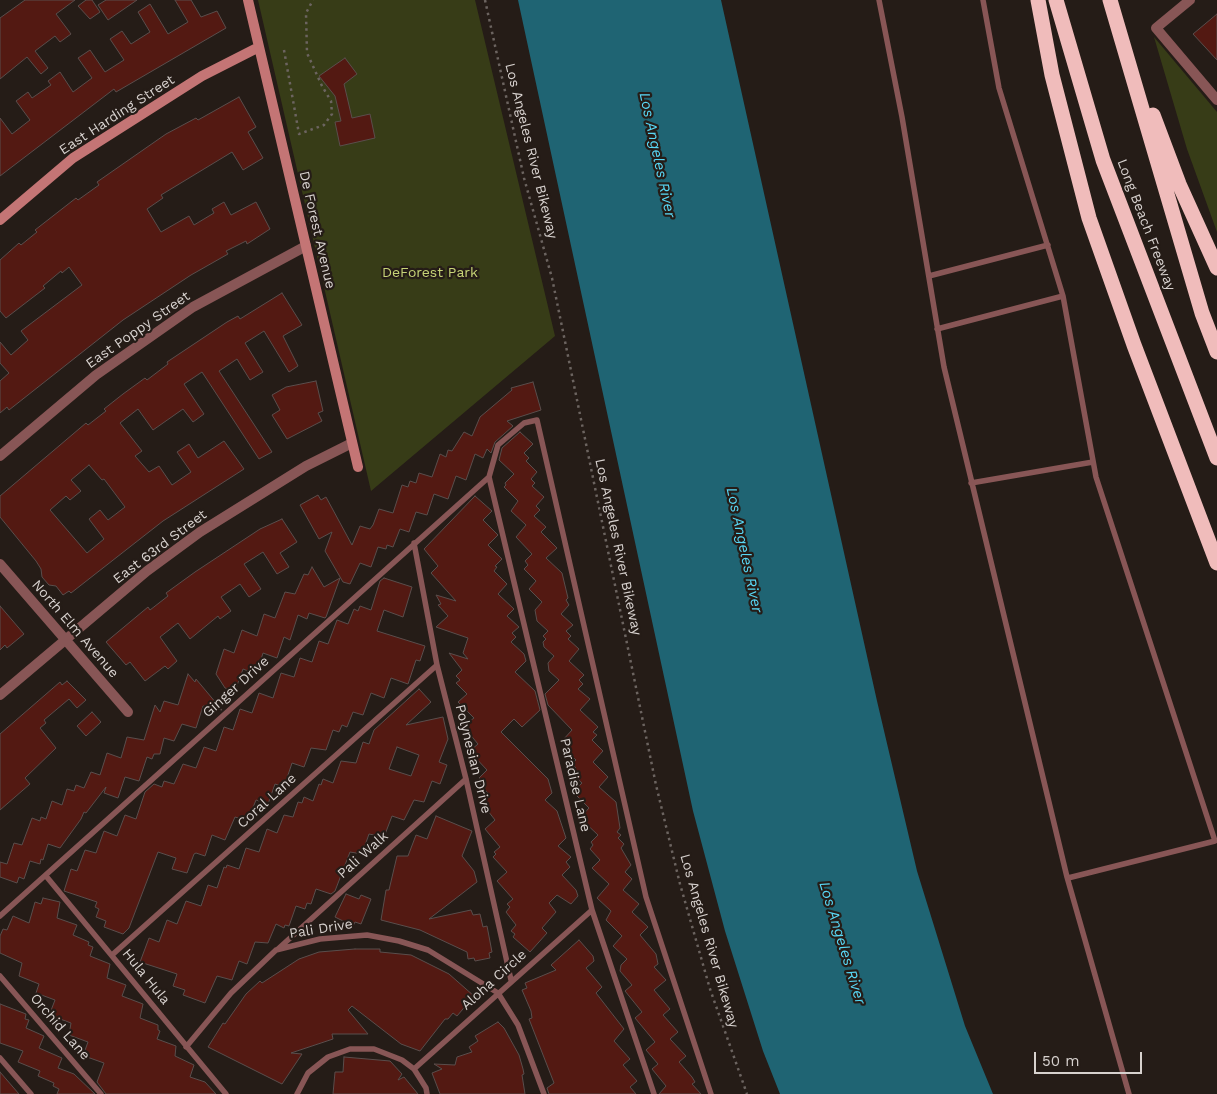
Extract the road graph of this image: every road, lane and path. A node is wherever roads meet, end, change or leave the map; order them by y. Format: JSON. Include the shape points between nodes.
{"nodes":[{"id":1,"x":248,"y":0,"type":"edge"},
{"id":2,"x":313,"y":0,"type":"edge"},
{"id":3,"x":485,"y":0,"type":"edge"},
{"id":4,"x":879,"y":0,"type":"edge"},
{"id":5,"x":983,"y":0,"type":"edge"},
{"id":6,"x":1038,"y":0,"type":"edge"},
{"id":7,"x":1056,"y":0,"type":"edge"},
{"id":8,"x":1110,"y":0,"type":"edge"},
{"id":9,"x":1190,"y":0,"type":"edge"},
{"id":10,"x":1180,"y":4,"type":"edge"},
{"id":11,"x":260,"y":47,"type":"junction"},
{"id":12,"x":284,"y":50,"type":"dead end"},
{"id":13,"x":1216,"y":96,"type":"edge"},
{"id":14,"x":0,"y":220,"type":"edge"},
{"id":15,"x":1048,"y":245,"type":"junction"},
{"id":16,"x":306,"y":246,"type":"junction"},
{"id":17,"x":1217,"y":268,"type":"edge"},
{"id":18,"x":929,"y":276,"type":"junction"},
{"id":19,"x":1063,"y":296,"type":"junction"},
{"id":20,"x":938,"y":329,"type":"junction"},
{"id":21,"x":1217,"y":352,"type":"edge"},
{"id":22,"x":352,"y":443,"type":"junction"},
{"id":23,"x":0,"y":456,"type":"edge"},
{"id":24,"x":1217,"y":458,"type":"edge"},
{"id":25,"x":1094,"y":462,"type":"junction"},
{"id":26,"x":358,"y":467,"type":"dead end"},
{"id":27,"x":489,"y":477,"type":"junction"},
{"id":28,"x":972,"y":482,"type":"junction"},
{"id":29,"x":1199,"y":514,"type":"junction"},
{"id":30,"x":414,"y":543,"type":"junction"},
{"id":31,"x":1217,"y":551,"type":"edge"},
{"id":32,"x":1217,"y":563,"type":"edge"},
{"id":33,"x":0,"y":564,"type":"edge"},
{"id":34,"x":67,"y":639,"type":"junction"},
{"id":35,"x":437,"y":665,"type":"junction"},
{"id":36,"x":0,"y":694,"type":"edge"},
{"id":37,"x":128,"y":712,"type":"dead end"},
{"id":38,"x":466,"y":779,"type":"junction"},
{"id":39,"x":46,"y":876,"type":"junction"},
{"id":40,"x":1068,"y":878,"type":"junction"},
{"id":41,"x":592,"y":910,"type":"junction"},
{"id":42,"x":0,"y":916,"type":"edge"},
{"id":43,"x":276,"y":950,"type":"junction"},
{"id":44,"x":112,"y":955,"type":"junction"},
{"id":45,"x":0,"y":976,"type":"edge"},
{"id":46,"x":511,"y":980,"type":"junction"},
{"id":47,"x":498,"y":993,"type":"junction"},
{"id":48,"x":186,"y":1047,"type":"junction"},
{"id":49,"x":0,"y":1058,"type":"edge"},
{"id":50,"x":414,"y":1069,"type":"junction"},
{"id":51,"x":31,"y":1094,"type":"edge"},
{"id":52,"x":101,"y":1094,"type":"edge"},
{"id":53,"x":226,"y":1094,"type":"edge"},
{"id":54,"x":297,"y":1094,"type":"edge"},
{"id":55,"x":427,"y":1094,"type":"edge"},
{"id":56,"x":544,"y":1094,"type":"edge"},
{"id":57,"x":654,"y":1094,"type":"edge"},
{"id":58,"x":711,"y":1094,"type":"edge"},
{"id":59,"x":747,"y":1094,"type":"edge"},
{"id":60,"x":1129,"y":1094,"type":"edge"}],
"edges":[{"from":1,"to":11,"type":"street","name":"De Forest Avenue"},
{"from":2,"to":12,"type":"path","via":[[306,13],[307,53],[332,101],[332,114],[324,125],[299,134]]},
{"from":3,"to":59,"type":"path","name":"Los Angeles River Bikeway","via":[[524,178],[552,278],[680,884],[710,989]]},
{"from":4,"to":18,"type":"lane"},
{"from":5,"to":15,"type":"lane","via":[[999,88]]},
{"from":6,"to":29,"type":"highway","via":[[1052,75],[1089,218]]},
{"from":7,"to":24,"type":"highway","name":"Long Beach Freeway","via":[[1103,160]]},
{"from":8,"to":17,"type":"highway","via":[[1179,184]]},
{"from":8,"to":21,"type":"highway","name":"Long Beach Freeway","via":[[1202,313]]},
{"from":9,"to":10,"type":"street"},
{"from":10,"to":13,"type":"street","via":[[1156,28]]},
{"from":11,"to":14,"type":"street","name":"East Harding Street","via":[[202,76],[73,158]]},
{"from":11,"to":16,"type":"street","name":"De Forest Avenue"},
{"from":15,"to":18,"type":"lane"},
{"from":15,"to":19,"type":"lane"},
{"from":16,"to":22,"type":"street","name":"De Forest Avenue"},
{"from":16,"to":23,"type":"street","name":"East Poppy Street","via":[[193,308],[96,375]]},
{"from":18,"to":20,"type":"lane"},
{"from":19,"to":20,"type":"lane"},
{"from":19,"to":25,"type":"lane"},
{"from":20,"to":28,"type":"lane"},
{"from":22,"to":26,"type":"street","name":"De Forest Avenue"},
{"from":22,"to":34,"type":"street","name":"East 63rd Street","via":[[280,481],[200,532]]},
{"from":25,"to":28,"type":"lane"},
{"from":25,"to":40,"type":"lane","via":[[1096,477],[1215,841]]},
{"from":27,"to":30,"type":"lane","name":"Ginger Drive"},
{"from":27,"to":41,"type":"lane","name":"Paradise Lane"},
{"from":27,"to":58,"type":"lane","via":[[498,445],[524,423],[537,420],[646,897]]},
{"from":28,"to":40,"type":"lane"},
{"from":29,"to":31,"type":"highway"},
{"from":29,"to":32,"type":"highway"},
{"from":30,"to":35,"type":"lane","name":"Polynesian Drive"},
{"from":30,"to":39,"type":"lane","name":"Ginger Drive"},
{"from":33,"to":34,"type":"street","name":"North Elm Avenue"},
{"from":34,"to":36,"type":"street","name":"East 63rd Street"},
{"from":34,"to":37,"type":"street","name":"North Elm Avenue"},
{"from":35,"to":38,"type":"lane","name":"Polynesian Drive"},
{"from":35,"to":44,"type":"lane","name":"Coral Lane"},
{"from":38,"to":43,"type":"lane","name":"Pali Walk"},
{"from":38,"to":46,"type":"lane","name":"Polynesian Drive"},
{"from":39,"to":42,"type":"lane","name":"Ginger Drive"},
{"from":39,"to":44,"type":"lane","name":"Hula Hula"},
{"from":40,"to":60,"type":"lane"},
{"from":41,"to":46,"type":"lane","name":"Aloha Circle"},
{"from":41,"to":57,"type":"lane","name":"Paradise Lane"},
{"from":43,"to":47,"type":"lane","name":"Pali Drive","via":[[320,939],[367,935],[391,939],[428,950]]},
{"from":43,"to":48,"type":"lane","name":"Pali Drive","via":[[231,993]]},
{"from":44,"to":48,"type":"lane","name":"Hula Hula"},
{"from":45,"to":52,"type":"lane","name":"Orchid Lane"},
{"from":46,"to":47,"type":"lane","name":"Aloha Circle"},
{"from":47,"to":50,"type":"lane","name":"Aloha Circle"},
{"from":47,"to":56,"type":"lane","name":"Pali Drive","via":[[518,1026]]},
{"from":48,"to":53,"type":"lane","name":"Hula Hula"},
{"from":49,"to":51,"type":"lane"},
{"from":50,"to":54,"type":"lane","via":[[402,1060],[374,1049],[350,1049],[328,1057],[308,1073]]},
{"from":50,"to":55,"type":"lane"}]}
